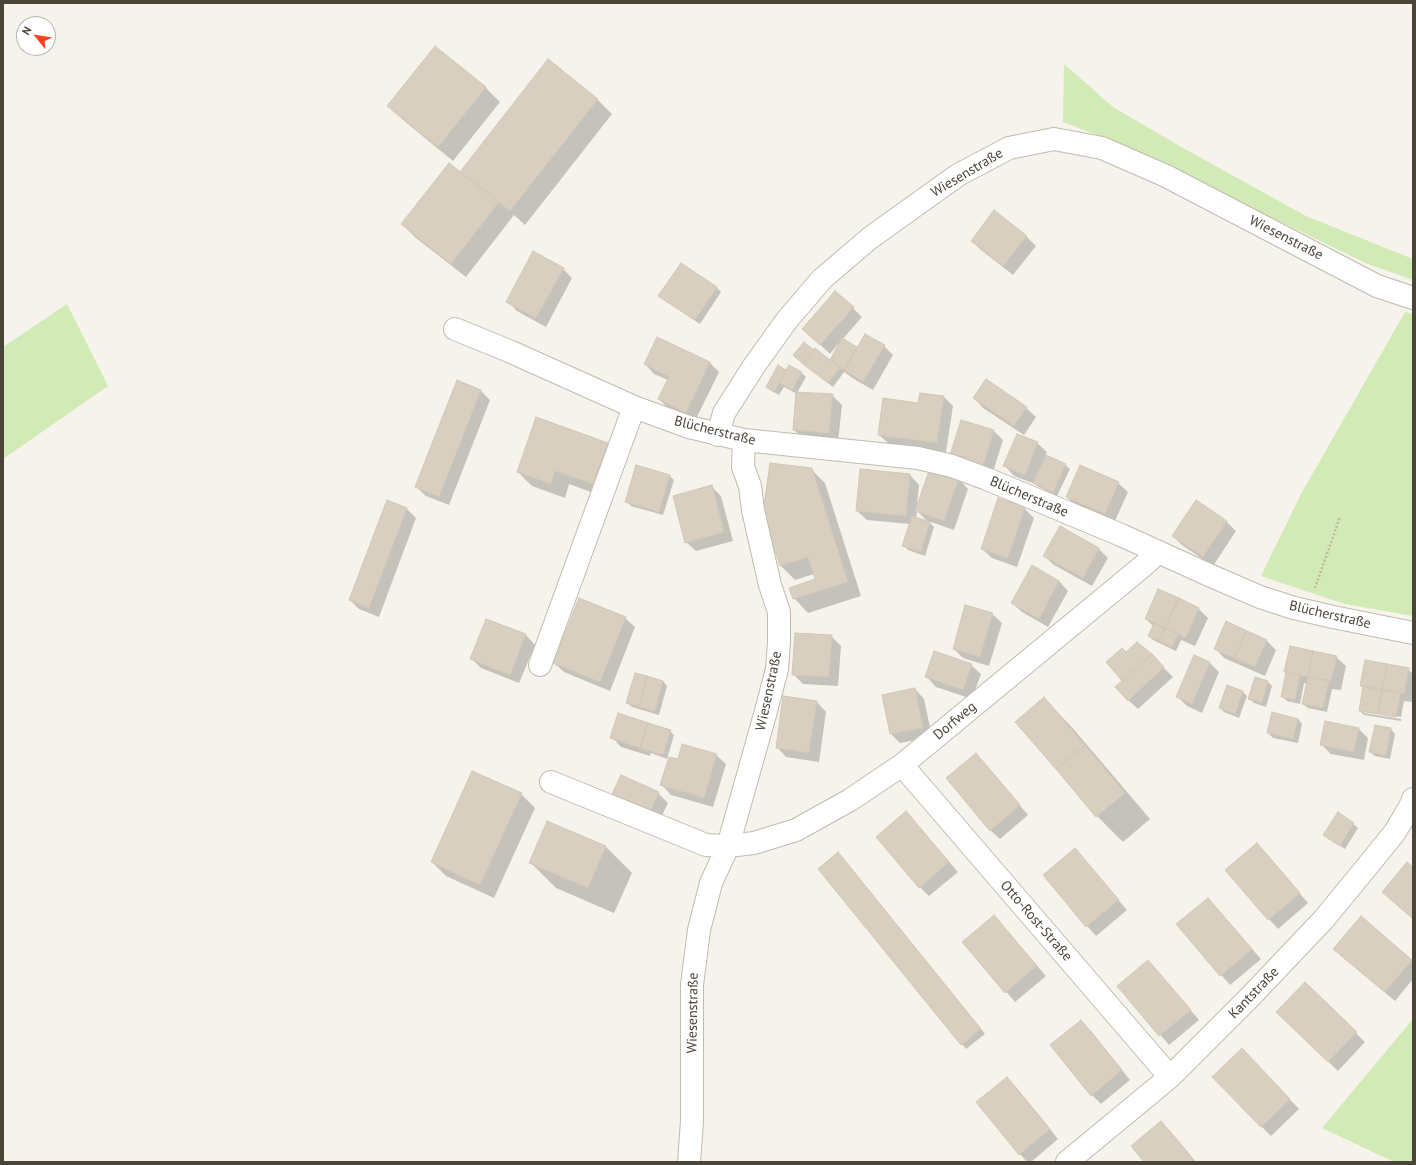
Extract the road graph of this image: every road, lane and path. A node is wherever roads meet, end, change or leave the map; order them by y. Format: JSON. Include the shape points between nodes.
{"nodes":[{"id":1,"x":1413,"y":298,"type":"edge"},
{"id":2,"x":454,"y":329,"type":"dead end"},
{"id":3,"x":634,"y":407,"type":"junction"},
{"id":4,"x":718,"y":435,"type":"junction"},
{"id":5,"x":744,"y":440,"type":"junction"},
{"id":6,"x":1340,"y":517,"type":"dead end"},
{"id":7,"x":1156,"y":552,"type":"junction"},
{"id":8,"x":1325,"y":561,"type":"dead end"},
{"id":9,"x":1413,"y":633,"type":"edge"},
{"id":10,"x":540,"y":665,"type":"dead end"},
{"id":11,"x":902,"y":765,"type":"junction"},
{"id":12,"x":551,"y":782,"type":"dead end"},
{"id":13,"x":1413,"y":799,"type":"edge"},
{"id":14,"x":728,"y":846,"type":"junction"},
{"id":15,"x":1170,"y":1077,"type":"junction"},
{"id":16,"x":689,"y":1162,"type":"edge"},
{"id":17,"x":1067,"y":1162,"type":"edge"}],
"edges":[{"from":1,"to":4,"type":"street","name":"Wiesenstraße","via":[[1377,286],[1166,176],[1102,148],[1054,139],[1009,148],[958,175],[870,238],[822,279],[787,320],[754,366],[724,413]]},
{"from":2,"to":3,"type":"street","name":"Blücherstraße"},
{"from":3,"to":4,"type":"street","name":"Blücherstraße"},
{"from":3,"to":10,"type":"street"},
{"from":4,"to":5,"type":"street","name":"Blücherstraße"},
{"from":5,"to":7,"type":"street","name":"Blücherstraße","via":[[918,458],[952,466]]},
{"from":5,"to":14,"type":"street","name":"Wiesenstraße","via":[[743,467],[750,486],[770,585],[779,612],[779,643],[777,669]]},
{"from":6,"to":8,"type":"path"},
{"from":7,"to":9,"type":"street","name":"Blücherstraße","via":[[1260,597],[1294,608]]},
{"from":7,"to":11,"type":"street","name":"Dorfweg","via":[[1144,566]]},
{"from":11,"to":14,"type":"street","name":"Dorfweg","via":[[850,800],[796,830],[754,843]]},
{"from":11,"to":15,"type":"street","name":"Otto-Rost-Straße"},
{"from":12,"to":14,"type":"street","via":[[706,844]]},
{"from":13,"to":15,"type":"street","name":"Kantstraße","via":[[1395,832],[1324,919]]},
{"from":14,"to":16,"type":"street","name":"Wiesenstraße","via":[[711,882],[698,938],[692,985],[692,1121]]},
{"from":15,"to":17,"type":"street","name":"Kantstraße"}]}
